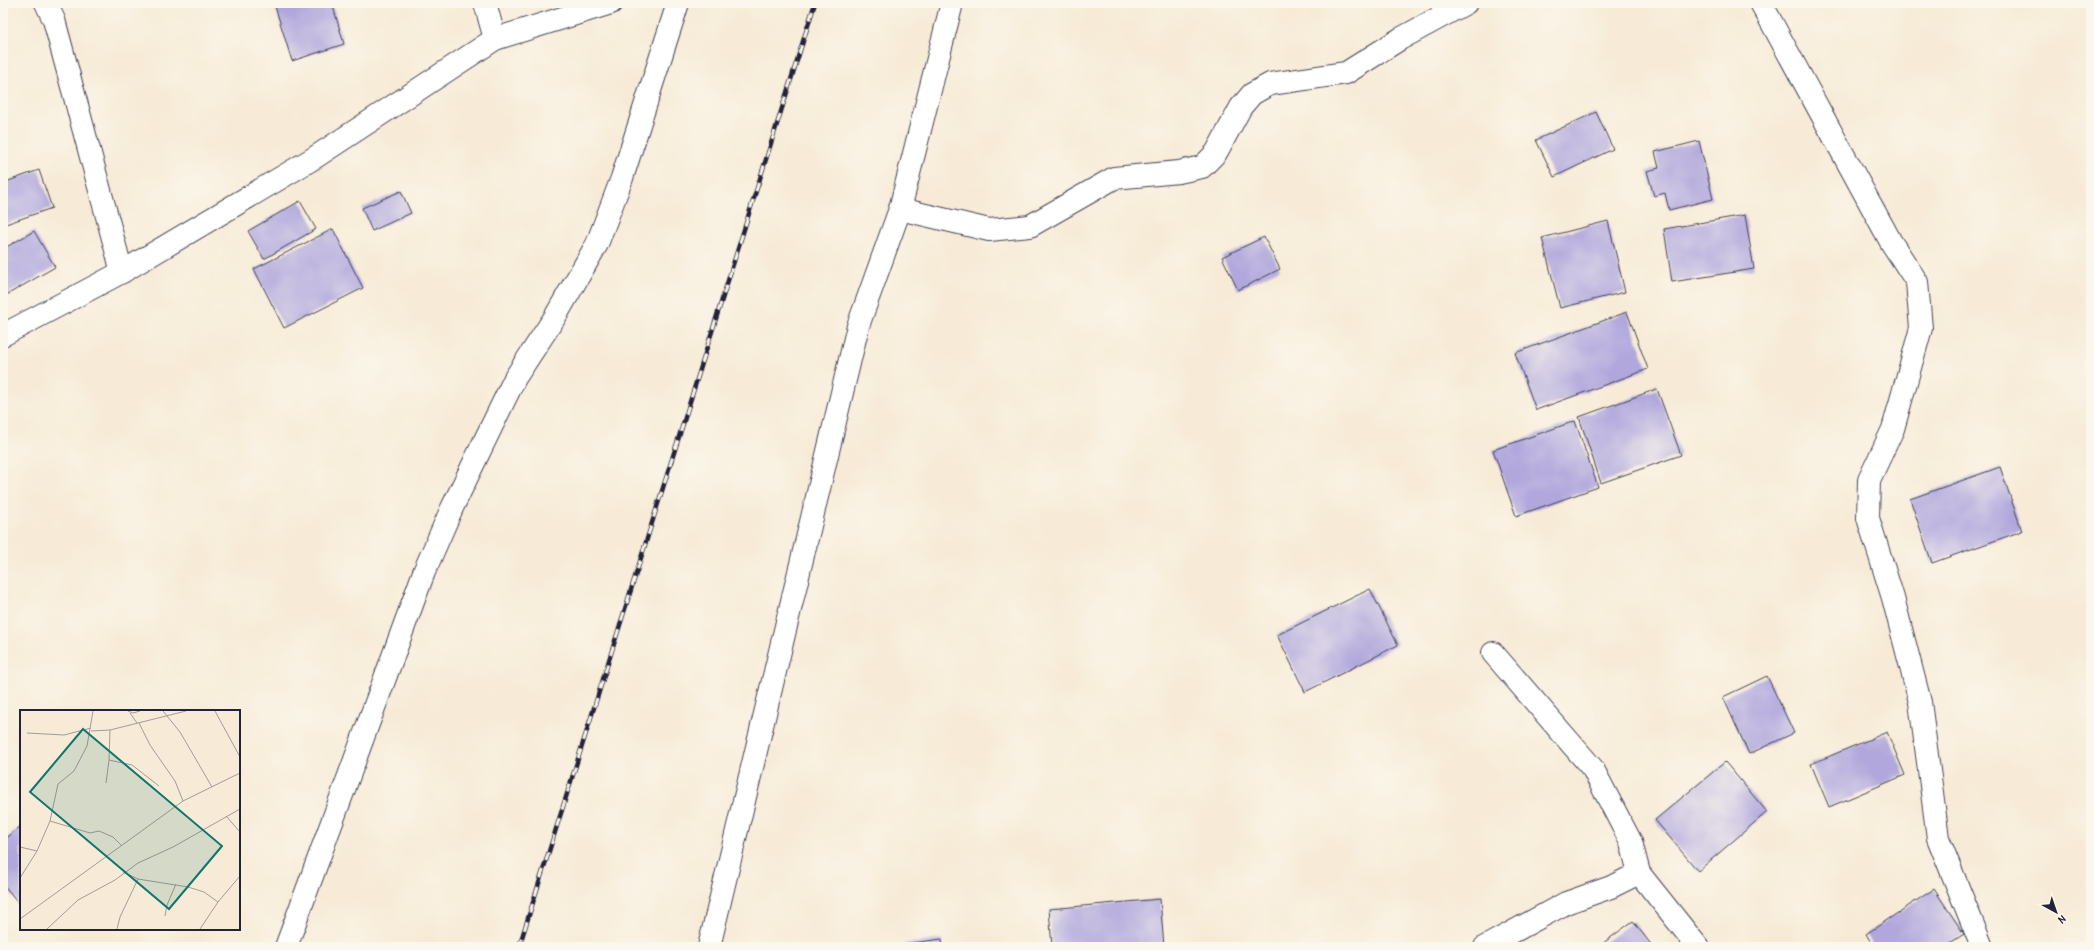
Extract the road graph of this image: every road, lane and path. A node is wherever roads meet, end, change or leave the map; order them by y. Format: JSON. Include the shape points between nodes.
{"nodes":[{"id":1,"x":46,"y":3,"type":"edge"},
{"id":2,"x":485,"y":3,"type":"edge"},
{"id":3,"x":610,"y":3,"type":"edge"},
{"id":4,"x":678,"y":3,"type":"edge"},
{"id":5,"x":952,"y":3,"type":"edge"},
{"id":6,"x":1466,"y":3,"type":"edge"},
{"id":7,"x":1762,"y":3,"type":"edge"},
{"id":8,"x":495,"y":39,"type":"junction"},
{"id":9,"x":900,"y":209,"type":"junction"},
{"id":10,"x":122,"y":272,"type":"junction"},
{"id":11,"x":3,"y":335,"type":"edge"},
{"id":12,"x":1493,"y":653,"type":"dead end"},
{"id":13,"x":1639,"y":873,"type":"junction"},
{"id":14,"x":286,"y":947,"type":"edge"},
{"id":15,"x":709,"y":947,"type":"edge"},
{"id":16,"x":1485,"y":947,"type":"edge"},
{"id":17,"x":1698,"y":947,"type":"edge"},
{"id":18,"x":1982,"y":947,"type":"edge"}],
"edges":[{"from":1,"to":10,"type":"street","via":[[54,20]]},
{"from":2,"to":8,"type":"street"},
{"from":3,"to":8,"type":"street"},
{"from":4,"to":14,"type":"street","via":[[622,178],[597,244],[516,378],[448,515],[424,572]]},
{"from":5,"to":9,"type":"street"},
{"from":6,"to":9,"type":"street","via":[[1400,39],[1346,73],[1270,84],[1252,94],[1241,107],[1216,153],[1202,166],[1179,172],[1114,178],[1030,226],[989,230]]},
{"from":7,"to":18,"type":"street","via":[[1891,242],[1917,282],[1921,328],[1893,429],[1869,480],[1868,518],[1893,598],[1920,702],[1938,838]]},
{"from":8,"to":10,"type":"street","via":[[314,158]]},
{"from":9,"to":15,"type":"street","via":[[858,326]]},
{"from":10,"to":11,"type":"street"},
{"from":12,"to":13,"type":"street","via":[[1593,769],[1631,842]]},
{"from":13,"to":16,"type":"street","via":[[1611,887],[1566,903]]},
{"from":13,"to":17,"type":"street"}]}
